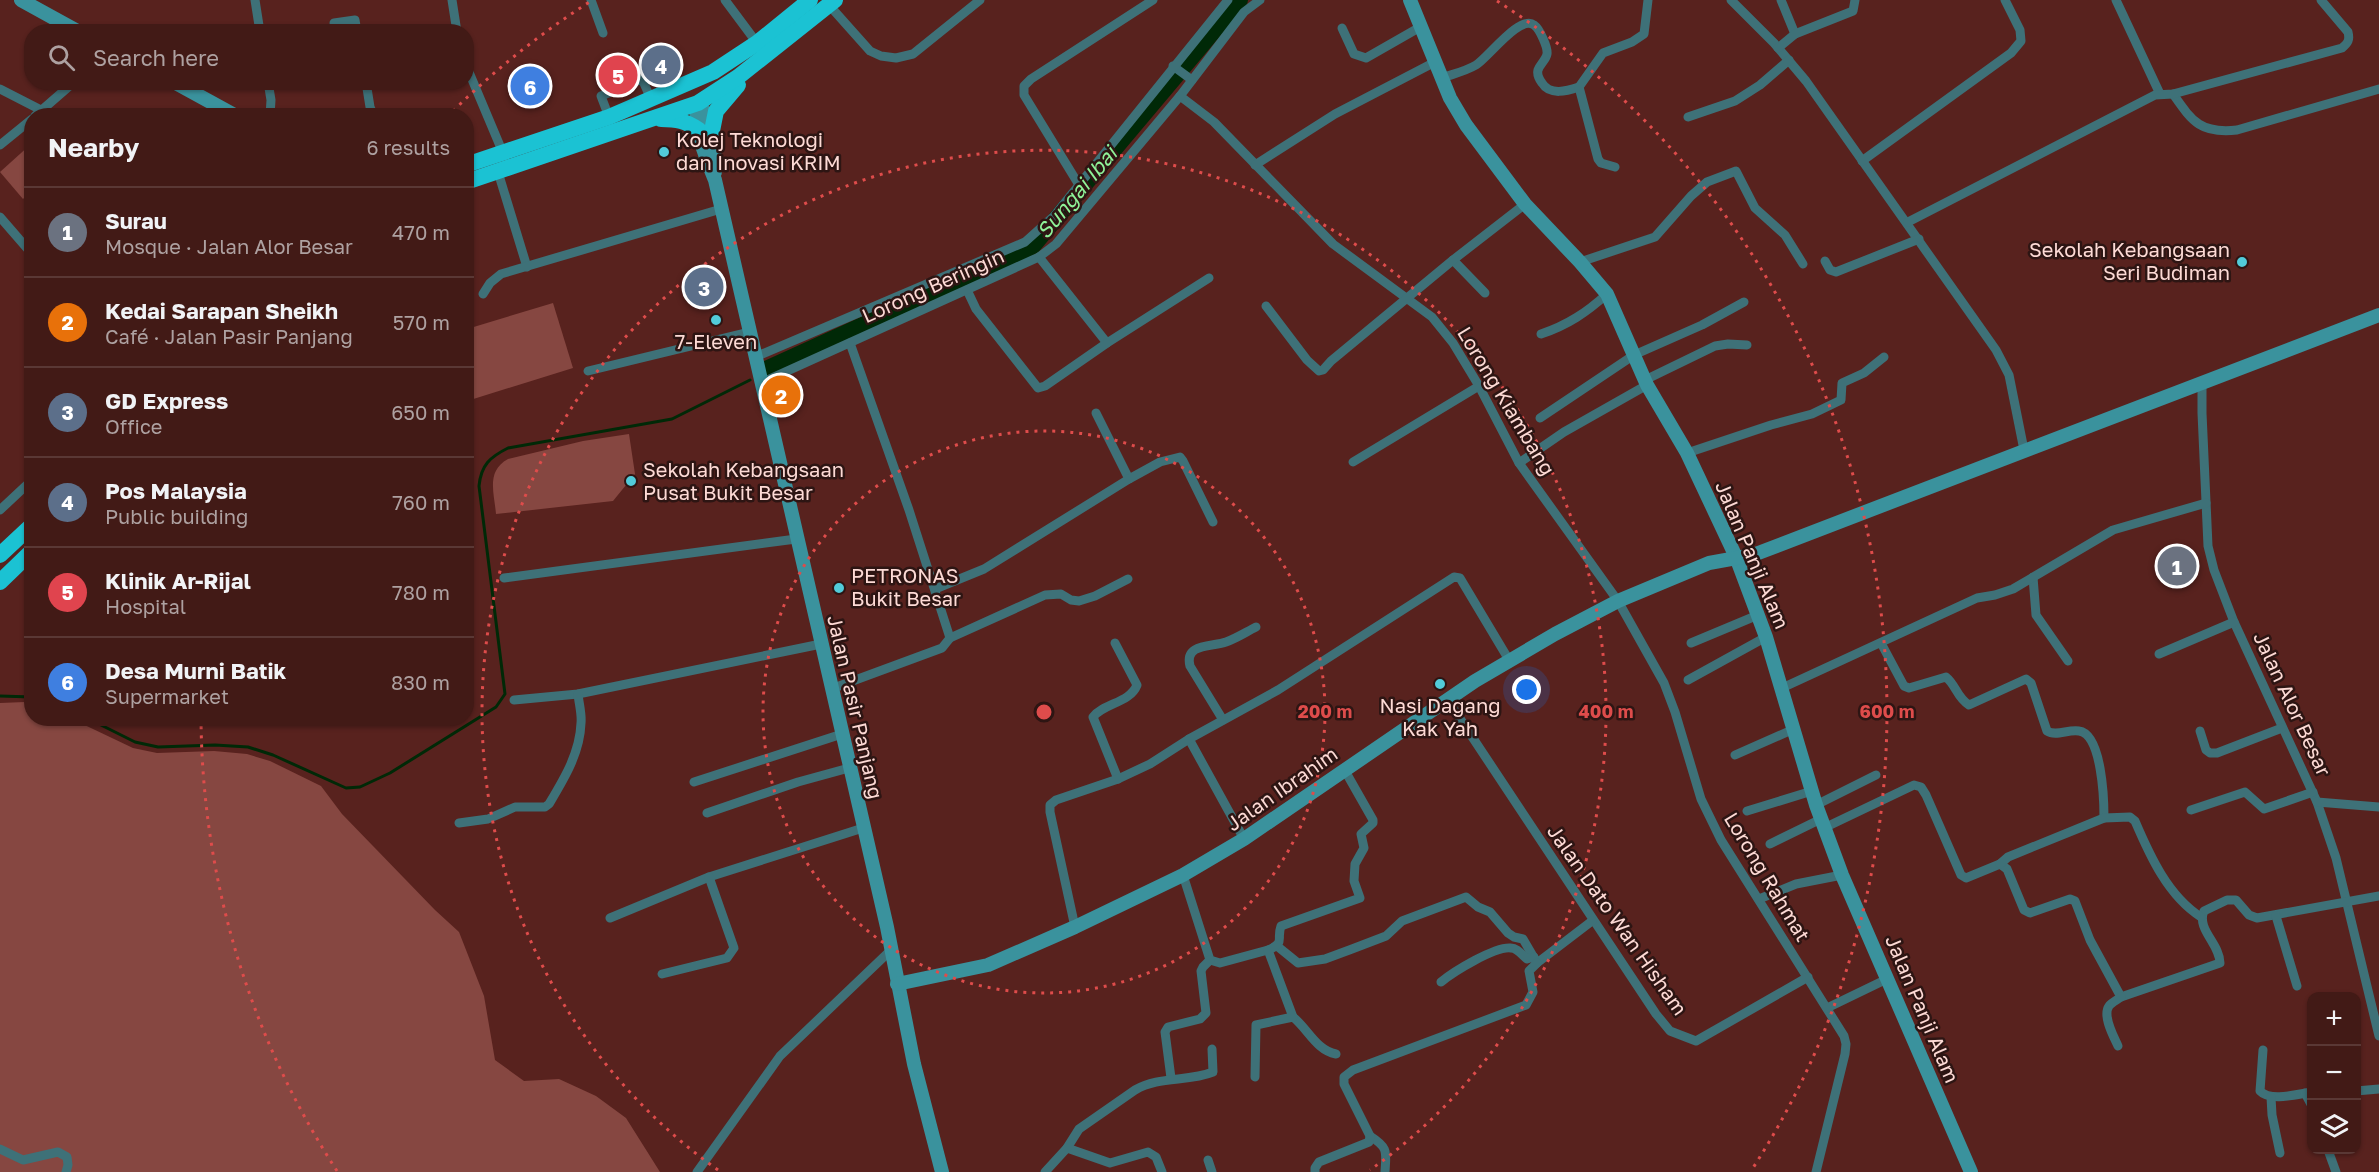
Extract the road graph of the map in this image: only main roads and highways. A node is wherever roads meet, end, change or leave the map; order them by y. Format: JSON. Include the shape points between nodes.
{"nodes":[{"id":1,"x":21,"y":0,"type":"edge"},
{"id":2,"x":810,"y":0,"type":"edge"},
{"id":3,"x":1410,"y":0,"type":"edge"},
{"id":4,"x":832,"y":2,"type":"edge"},
{"id":5,"x":64,"y":24,"type":"edge"},
{"id":6,"x":784,"y":41,"type":"junction"},
{"id":7,"x":758,"y":43,"type":"junction"},
{"id":8,"x":189,"y":90,"type":"edge"},
{"id":9,"x":698,"y":103,"type":"junction"},
{"id":10,"x":221,"y":108,"type":"edge"},
{"id":11,"x":609,"y":117,"type":"junction"},
{"id":12,"x":655,"y":119,"type":"junction"},
{"id":13,"x":705,"y":133,"type":"junction"},
{"id":14,"x":474,"y":162,"type":"edge"},
{"id":15,"x":474,"y":180,"type":"edge"},
{"id":16,"x":2379,"y":315,"type":"edge"},
{"id":17,"x":24,"y":532,"type":"edge"},
{"id":18,"x":0,"y":555,"type":"edge"},
{"id":19,"x":1736,"y":557,"type":"junction"},
{"id":20,"x":24,"y":559,"type":"edge"},
{"id":21,"x":0,"y":582,"type":"edge"},
{"id":22,"x":897,"y":984,"type":"junction"},
{"id":23,"x":942,"y":1172,"type":"edge"},
{"id":24,"x":1971,"y":1172,"type":"edge"}],
"edges":[{"from":1,"to":5,"type":"main road"},
{"from":2,"to":7,"type":"highway"},
{"from":3,"to":19,"type":"main road","name":"Jalan Panji Alam","via":[[1450,98],[1466,125],[1525,204],[1607,294],[1646,382],[1687,453]]},
{"from":4,"to":6,"type":"highway"},
{"from":6,"to":9,"type":"highway"},
{"from":6,"to":13,"type":"highway","via":[[721,103]]},
{"from":7,"to":9,"type":"highway","via":[[703,89]]},
{"from":7,"to":11,"type":"highway","via":[[713,72]]},
{"from":8,"to":10,"type":"main road"},
{"from":9,"to":11,"type":"highway","via":[[684,98]]},
{"from":9,"to":12,"type":"highway"},
{"from":9,"to":13,"type":"main road","name":"Jalan Pasir Panjang","via":[[705,110]]},
{"from":11,"to":14,"type":"highway"},
{"from":12,"to":13,"type":"highway","via":[[676,118]]},
{"from":12,"to":15,"type":"highway"},
{"from":13,"to":22,"type":"main road","name":"Jalan Pasir Panjang","via":[[715,154],[715,180]]},
{"from":16,"to":19,"type":"main road","name":"Jalan Ibrahim","via":[[1753,555]]},
{"from":17,"to":18,"type":"highway"},
{"from":19,"to":22,"type":"main road","name":"Jalan Ibrahim","via":[[1709,563],[1618,601],[1509,660],[1244,839],[1183,875],[988,965]]},
{"from":19,"to":24,"type":"main road","name":"Jalan Panji Alam","via":[[1766,638],[1822,824]]},
{"from":20,"to":21,"type":"highway"},
{"from":22,"to":23,"type":"main road","name":"Jalan Pasir Panjang"}]}
